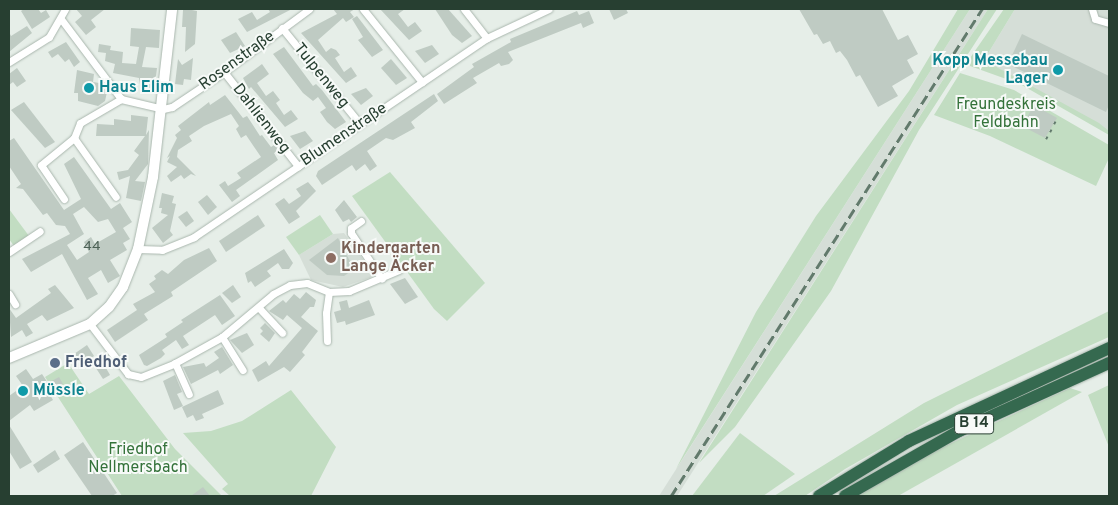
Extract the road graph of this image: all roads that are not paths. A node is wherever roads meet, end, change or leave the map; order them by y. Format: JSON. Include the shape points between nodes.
{"nodes":[{"id":1,"x":65,"y":9,"type":"edge"},
{"id":2,"x":172,"y":9,"type":"edge"},
{"id":3,"x":309,"y":9,"type":"edge"},
{"id":4,"x":363,"y":9,"type":"edge"},
{"id":5,"x":464,"y":9,"type":"edge"},
{"id":6,"x":549,"y":9,"type":"edge"},
{"id":7,"x":1092,"y":9,"type":"edge"},
{"id":8,"x":61,"y":19,"type":"junction"},
{"id":9,"x":1109,"y":23,"type":"edge"},
{"id":10,"x":282,"y":28,"type":"junction"},
{"id":11,"x":488,"y":38,"type":"junction"},
{"id":12,"x":9,"y":62,"type":"edge"},
{"id":13,"x":224,"y":72,"type":"junction"},
{"id":14,"x":422,"y":82,"type":"junction"},
{"id":15,"x":121,"y":99,"type":"junction"},
{"id":16,"x":163,"y":109,"type":"junction"},
{"id":17,"x":360,"y":124,"type":"junction"},
{"id":18,"x":74,"y":138,"type":"junction"},
{"id":19,"x":298,"y":166,"type":"junction"},
{"id":20,"x":116,"y":197,"type":"dead end"},
{"id":21,"x":64,"y":199,"type":"dead end"},
{"id":22,"x":361,"y":221,"type":"dead end"},
{"id":23,"x":40,"y":231,"type":"dead end"},
{"id":24,"x":138,"y":250,"type":"junction"},
{"id":25,"x":9,"y":252,"type":"edge"},
{"id":26,"x":399,"y":270,"type":"dead end"},
{"id":27,"x":382,"y":279,"type":"junction"},
{"id":28,"x":330,"y":292,"type":"junction"},
{"id":29,"x":9,"y":294,"type":"edge"},
{"id":30,"x":15,"y":304,"type":"dead end"},
{"id":31,"x":259,"y":308,"type":"junction"},
{"id":32,"x":90,"y":324,"type":"junction"},
{"id":33,"x":282,"y":333,"type":"dead end"},
{"id":34,"x":222,"y":337,"type":"junction"},
{"id":35,"x":327,"y":341,"type":"dead end"},
{"id":36,"x":1109,"y":348,"type":"edge"},
{"id":37,"x":9,"y":358,"type":"edge"},
{"id":38,"x":175,"y":363,"type":"junction"},
{"id":39,"x":1109,"y":363,"type":"edge"},
{"id":40,"x":243,"y":370,"type":"dead end"},
{"id":41,"x":189,"y":394,"type":"dead end"},
{"id":42,"x":819,"y":496,"type":"edge"},
{"id":43,"x":844,"y":496,"type":"edge"}],
"edges":[{"from":1,"to":8,"type":"street"},
{"from":2,"to":16,"type":"street"},
{"from":3,"to":10,"type":"street","name":"Rosenstraße"},
{"from":4,"to":14,"type":"street"},
{"from":5,"to":11,"type":"street"},
{"from":6,"to":11,"type":"street","name":"Blumenstraße"},
{"from":7,"to":9,"type":"street","via":[[1095,19]]},
{"from":8,"to":12,"type":"street","via":[[49,37]]},
{"from":8,"to":15,"type":"street"},
{"from":10,"to":13,"type":"street","name":"Rosenstraße"},
{"from":10,"to":17,"type":"street","name":"Tulpenweg"},
{"from":11,"to":14,"type":"street","name":"Blumenstraße"},
{"from":13,"to":16,"type":"street","name":"Rosenstraße","via":[[172,107]]},
{"from":13,"to":19,"type":"street","name":"Dahlienweg"},
{"from":14,"to":17,"type":"street","name":"Blumenstraße"},
{"from":15,"to":16,"type":"street"},
{"from":15,"to":18,"type":"street","via":[[80,123]]},
{"from":16,"to":24,"type":"street","via":[[154,177]]},
{"from":17,"to":19,"type":"street","name":"Blumenstraße"},
{"from":18,"to":20,"type":"street"},
{"from":18,"to":21,"type":"street","via":[[42,166]]},
{"from":19,"to":24,"type":"street","name":"Blumenstraße","via":[[194,237],[162,250]]},
{"from":22,"to":27,"type":"street","via":[[351,228],[351,233]]},
{"from":23,"to":25,"type":"street"},
{"from":24,"to":32,"type":"street","via":[[123,287],[109,308]]},
{"from":26,"to":27,"type":"street"},
{"from":27,"to":28,"type":"street","via":[[349,291]]},
{"from":28,"to":31,"type":"street","via":[[298,283],[281,289]]},
{"from":28,"to":35,"type":"street","via":[[326,313]]},
{"from":29,"to":30,"type":"street"},
{"from":31,"to":33,"type":"street"},
{"from":31,"to":34,"type":"street"},
{"from":32,"to":37,"type":"street"},
{"from":32,"to":38,"type":"street","via":[[118,364],[134,377]]},
{"from":34,"to":38,"type":"street"},
{"from":34,"to":40,"type":"street"},
{"from":36,"to":42,"type":"highway","number":"B 14","via":[[909,441]]},
{"from":38,"to":41,"type":"street"},
{"from":39,"to":43,"type":"highway","number":"B 14","via":[[959,431]]}]}
